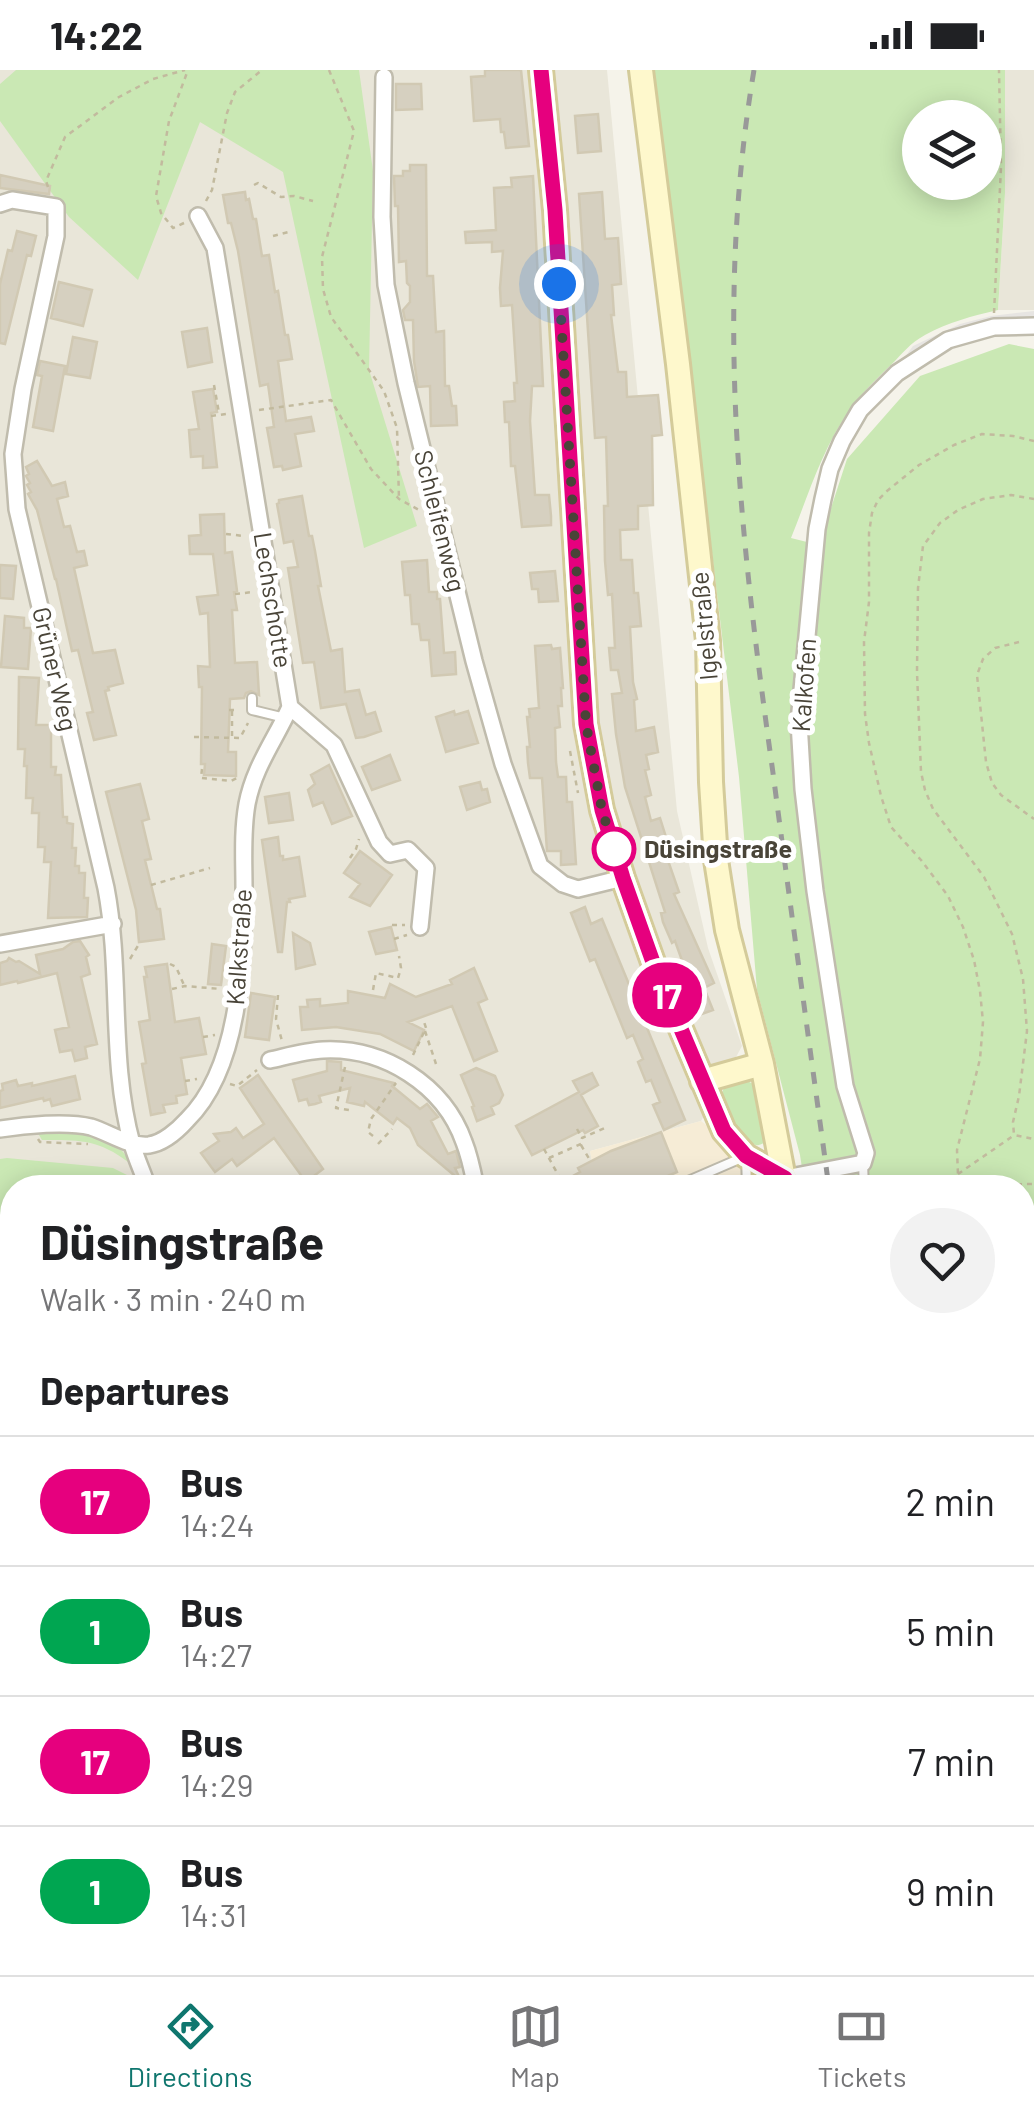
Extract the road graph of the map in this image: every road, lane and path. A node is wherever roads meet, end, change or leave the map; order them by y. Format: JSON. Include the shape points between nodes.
{"nodes":[{"id":1,"x":187,"y":70,"type":"edge"},
{"id":2,"x":262,"y":70,"type":"edge"},
{"id":3,"x":330,"y":70,"type":"edge"},
{"id":4,"x":541,"y":70,"type":"edge"},
{"id":5,"x":641,"y":70,"type":"edge"},
{"id":6,"x":999,"y":70,"type":"edge"},
{"id":7,"x":384,"y":74,"type":"edge"},
{"id":8,"x":254,"y":185,"type":"dead end"},
{"id":9,"x":313,"y":201,"type":"dead end"},
{"id":10,"x":0,"y":204,"type":"edge"},
{"id":11,"x":56,"y":207,"type":"junction"},
{"id":12,"x":198,"y":216,"type":"junction"},
{"id":13,"x":292,"y":232,"type":"dead end"},
{"id":14,"x":273,"y":236,"type":"dead end"},
{"id":15,"x":1034,"y":326,"type":"edge"},
{"id":16,"x":994,"y":327,"type":"junction"},
{"id":17,"x":214,"y":384,"type":"dead end"},
{"id":18,"x":242,"y":412,"type":"junction"},
{"id":19,"x":220,"y":415,"type":"dead end"},
{"id":20,"x":1034,"y":441,"type":"edge"},
{"id":21,"x":1034,"y":499,"type":"edge"},
{"id":22,"x":399,"y":500,"type":"junction"},
{"id":23,"x":439,"y":520,"type":"junction"},
{"id":24,"x":226,"y":534,"type":"dead end"},
{"id":25,"x":263,"y":539,"type":"junction"},
{"id":26,"x":271,"y":589,"type":"junction"},
{"id":27,"x":235,"y":594,"type":"dead end"},
{"id":28,"x":1019,"y":642,"type":"dead end"},
{"id":29,"x":252,"y":698,"type":"dead end"},
{"id":30,"x":252,"y":710,"type":"junction"},
{"id":31,"x":288,"y":713,"type":"junction"},
{"id":32,"x":194,"y":736,"type":"dead end"},
{"id":33,"x":232,"y":738,"type":"junction"},
{"id":34,"x":202,"y":769,"type":"dead end"},
{"id":35,"x":254,"y":779,"type":"junction"},
{"id":36,"x":1034,"y":819,"type":"edge"},
{"id":37,"x":210,"y":868,"type":"dead end"},
{"id":38,"x":623,"y":878,"type":"junction"},
{"id":39,"x":151,"y":885,"type":"dead end"},
{"id":40,"x":113,"y":924,"type":"junction"},
{"id":41,"x":420,"y":927,"type":"dead end"},
{"id":42,"x":0,"y":944,"type":"edge"},
{"id":43,"x":399,"y":956,"type":"dead end"},
{"id":44,"x":170,"y":964,"type":"dead end"},
{"id":45,"x":185,"y":986,"type":"junction"},
{"id":46,"x":172,"y":988,"type":"dead end"},
{"id":47,"x":373,"y":990,"type":"dead end"},
{"id":48,"x":237,"y":991,"type":"junction"},
{"id":49,"x":278,"y":996,"type":"dead end"},
{"id":50,"x":418,"y":1025,"type":"dead end"},
{"id":51,"x":348,"y":1051,"type":"junction"},
{"id":52,"x":277,"y":1058,"type":"junction"},
{"id":53,"x":436,"y":1064,"type":"dead end"},
{"id":54,"x":762,"y":1064,"type":"junction"},
{"id":55,"x":216,"y":1080,"type":"junction"},
{"id":56,"x":702,"y":1080,"type":"junction"},
{"id":57,"x":349,"y":1110,"type":"dead end"},
{"id":58,"x":606,"y":1126,"type":"dead end"},
{"id":59,"x":0,"y":1129,"type":"edge"},
{"id":60,"x":392,"y":1129,"type":"dead end"},
{"id":61,"x":576,"y":1129,"type":"dead end"},
{"id":62,"x":1014,"y":1135,"type":"junction"},
{"id":63,"x":582,"y":1138,"type":"junction"},
{"id":64,"x":1034,"y":1139,"type":"edge"},
{"id":65,"x":40,"y":1142,"type":"dead end"},
{"id":66,"x":90,"y":1144,"type":"dead end"},
{"id":67,"x":132,"y":1144,"type":"junction"},
{"id":68,"x":378,"y":1144,"type":"dead end"},
{"id":69,"x":580,"y":1144,"type":"junction"},
{"id":70,"x":544,"y":1149,"type":"dead end"},
{"id":71,"x":746,"y":1156,"type":"junction"},
{"id":72,"x":549,"y":1158,"type":"junction"},
{"id":73,"x":591,"y":1162,"type":"dead end"},
{"id":74,"x":863,"y":1163,"type":"junction"},
{"id":75,"x":958,"y":1174,"type":"joint"},
{"id":76,"x":143,"y":1175,"type":"edge"},
{"id":77,"x":473,"y":1175,"type":"edge"},
{"id":78,"x":558,"y":1175,"type":"edge"},
{"id":79,"x":702,"y":1175,"type":"edge"},
{"id":80,"x":747,"y":1175,"type":"edge"},
{"id":81,"x":773,"y":1175,"type":"edge"},
{"id":82,"x":783,"y":1175,"type":"edge"},
{"id":83,"x":816,"y":1175,"type":"edge"},
{"id":84,"x":863,"y":1175,"type":"edge"}],
"edges":[{"from":1,"to":11,"type":"path","via":[[119,97],[65,136],[46,181]]},
{"from":1,"to":12,"type":"path","via":[[169,121],[156,196],[173,228]]},
{"from":2,"to":12,"type":"path","via":[[236,92],[212,190]]},
{"from":3,"to":22,"type":"path","via":[[354,131],[322,257],[324,289],[332,317],[391,410]]},
{"from":4,"to":38,"type":"main road","via":[[586,724]]},
{"from":5,"to":54,"type":"main road","name":"Igelstraße","via":[[708,640],[716,860]]},
{"from":6,"to":16,"type":"path"},
{"from":7,"to":23,"type":"street","name":"Schleifenweg","via":[[386,285]]},
{"from":8,"to":9,"type":"path"},
{"from":10,"to":11,"type":"street"},
{"from":11,"to":40,"type":"street","name":"Grüner Weg","via":[[56,236],[20,405],[14,486]]},
{"from":12,"to":18,"type":"street","name":"Lechschotte","via":[[215,248]]},
{"from":13,"to":14,"type":"path"},
{"from":15,"to":16,"type":"street","name":"Kalkofen"},
{"from":16,"to":74,"type":"street","name":"Kalkofen","via":[[948,340],[897,374],[860,410],[830,469],[816,529],[799,722],[803,790],[845,1086],[866,1153]]},
{"from":17,"to":19,"type":"path"},
{"from":18,"to":22,"type":"path","via":[[330,400],[371,469]]},
{"from":18,"to":25,"type":"street","name":"Lechschotte"},
{"from":20,"to":75,"type":"path","via":[[982,434],[954,445],[887,491],[872,513],[864,642],[869,743],[891,827],[948,896],[980,991],[980,1059],[956,1150]]},
{"from":21,"to":62,"type":"path","via":[[983,498],[940,522],[923,546],[918,588],[925,790],[984,877],[1012,934],[1023,979],[1027,1031]]},
{"from":22,"to":23,"type":"path"},
{"from":23,"to":38,"type":"street","name":"Schleifenweg","via":[[503,764],[540,866],[578,889]]},
{"from":24,"to":25,"type":"path"},
{"from":25,"to":26,"type":"street","name":"Lechschotte"},
{"from":26,"to":27,"type":"path"},
{"from":26,"to":31,"type":"street","name":"Lechschotte"},
{"from":28,"to":36,"type":"path","via":[[995,648],[977,675],[992,783]]},
{"from":29,"to":30,"type":"lane"},
{"from":30,"to":31,"type":"lane"},
{"from":30,"to":33,"type":"path","via":[[244,734]]},
{"from":30,"to":33,"type":"path","via":[[231,710]]},
{"from":31,"to":35,"type":"street","name":"Kalkstraße"},
{"from":31,"to":41,"type":"street","via":[[334,745],[378,842],[390,854],[408,850],[426,868]]},
{"from":32,"to":33,"type":"path"},
{"from":34,"to":35,"type":"path","via":[[202,778]]},
{"from":35,"to":48,"type":"street","name":"Kalkstraße"},
{"from":37,"to":39,"type":"path"},
{"from":38,"to":56,"type":"main road"},
{"from":40,"to":42,"type":"street"},
{"from":40,"to":67,"type":"street","name":"Grüner Weg","via":[[121,1080]]},
{"from":43,"to":47,"type":"path","via":[[398,978],[376,973]]},
{"from":44,"to":45,"type":"path"},
{"from":45,"to":46,"type":"path"},
{"from":45,"to":48,"type":"path"},
{"from":48,"to":55,"type":"street","name":"Kalkstraße"},
{"from":49,"to":52,"type":"path"},
{"from":50,"to":53,"type":"path"},
{"from":51,"to":52,"type":"street"},
{"from":51,"to":57,"type":"path","via":[[336,1108]]},
{"from":51,"to":77,"type":"street","via":[[406,1070],[430,1090],[454,1121]]},
{"from":52,"to":55,"type":"path","via":[[237,1086]]},
{"from":54,"to":56,"type":"main road"},
{"from":54,"to":82,"type":"main road","name":"Igelstraße"},
{"from":55,"to":67,"type":"street","name":"Kalkstraße","via":[[180,1128],[150,1145]]},
{"from":56,"to":71,"type":"main road","via":[[724,1131]]},
{"from":58,"to":63,"type":"path"},
{"from":59,"to":67,"type":"street","via":[[88,1126]]},
{"from":60,"to":68,"type":"path"},
{"from":61,"to":63,"type":"path"},
{"from":62,"to":64,"type":"path"},
{"from":62,"to":75,"type":"path"},
{"from":63,"to":69,"type":"path"},
{"from":65,"to":66,"type":"path"},
{"from":67,"to":76,"type":"street","name":"Grüner Weg"},
{"from":69,"to":72,"type":"path"},
{"from":69,"to":73,"type":"path"},
{"from":70,"to":72,"type":"path"},
{"from":71,"to":79,"type":"lane"},
{"from":71,"to":80,"type":"lane"},
{"from":71,"to":81,"type":"main road"},
{"from":72,"to":78,"type":"path"},
{"from":74,"to":83,"type":"street"},
{"from":74,"to":84,"type":"lane"}]}
